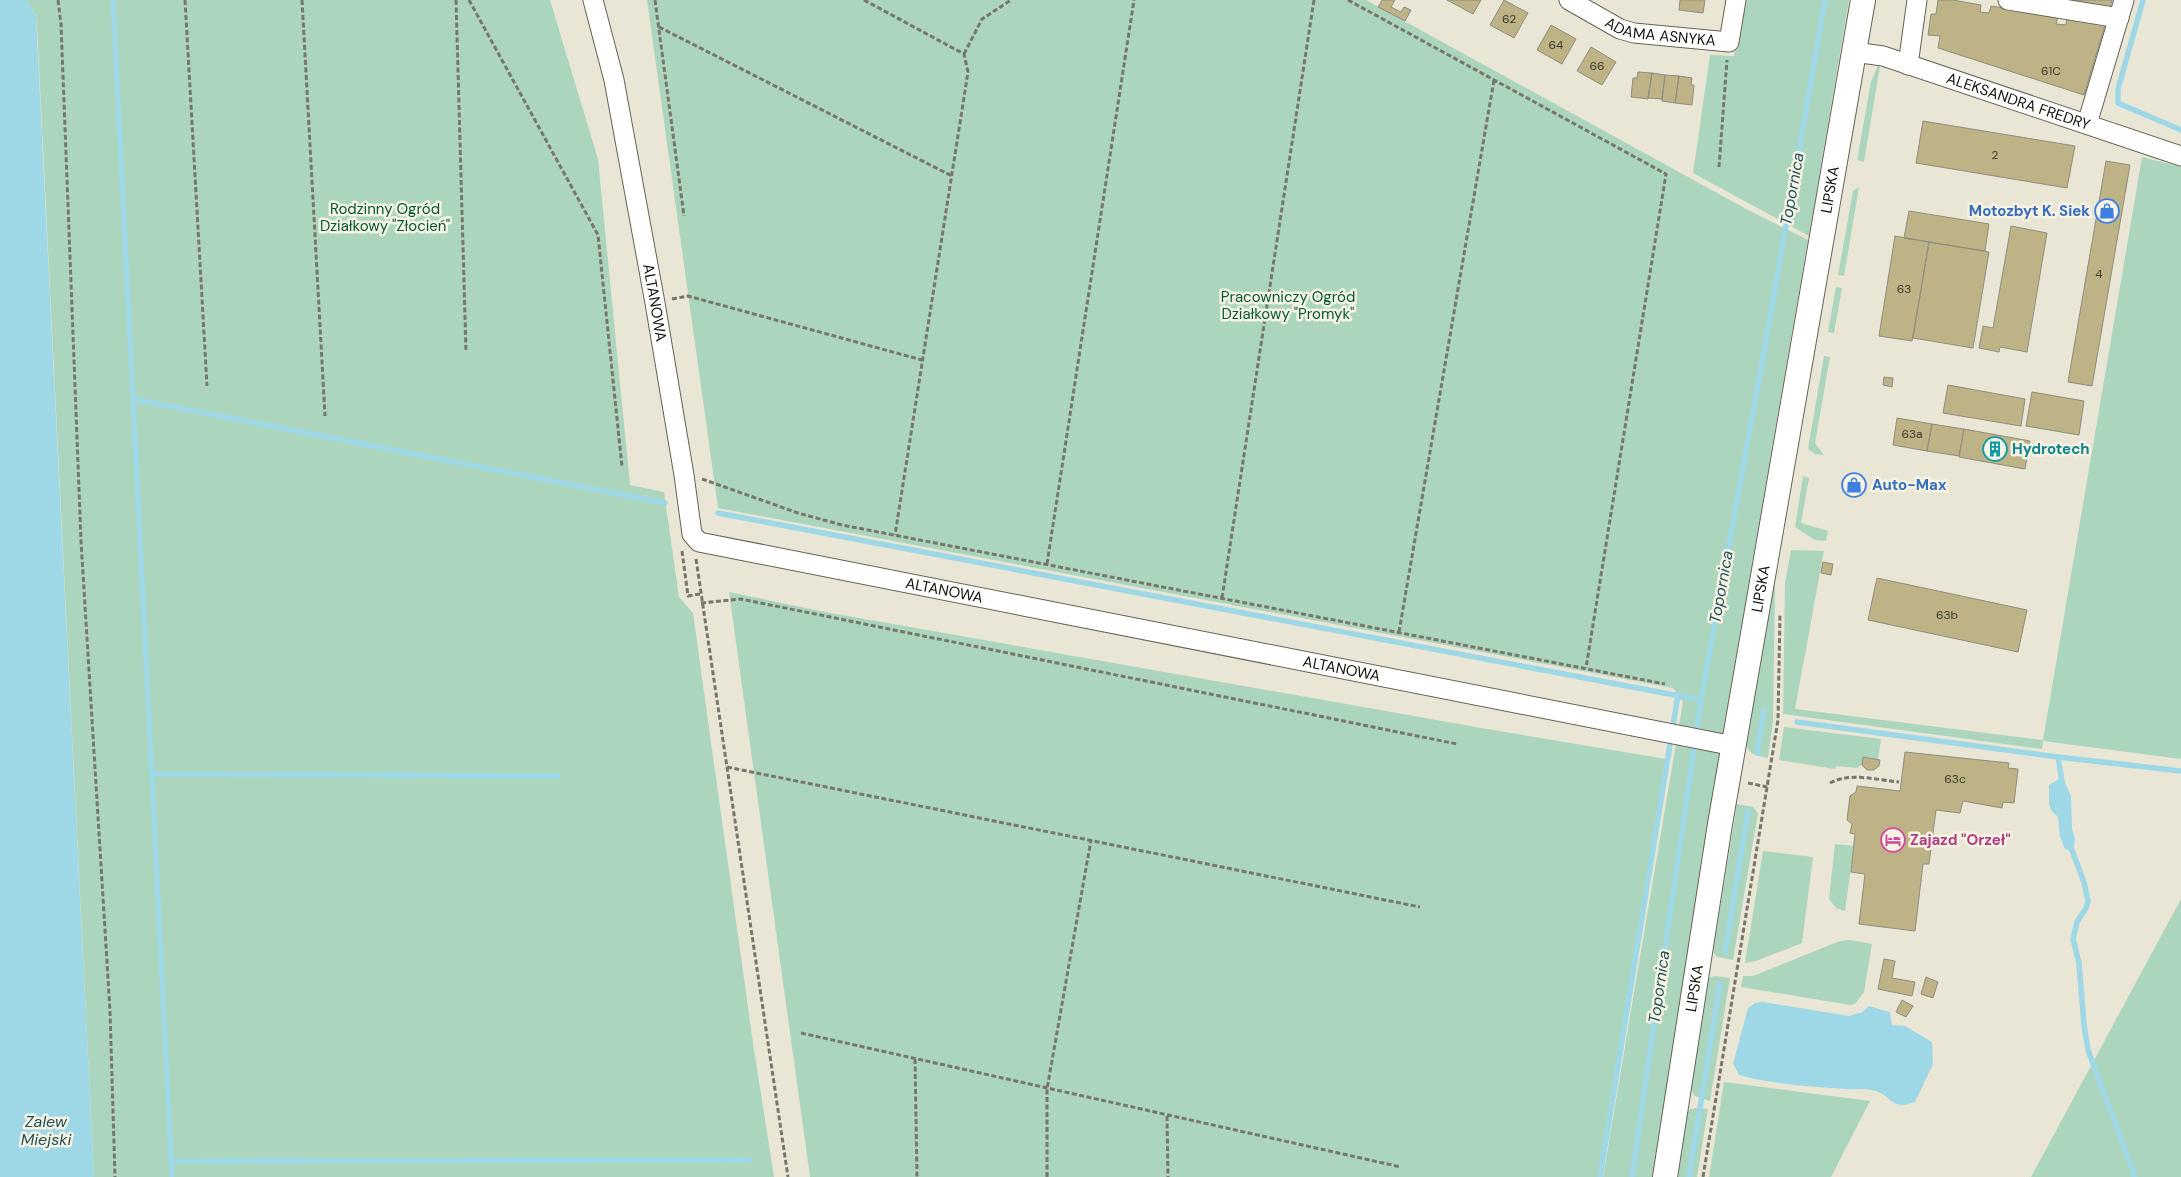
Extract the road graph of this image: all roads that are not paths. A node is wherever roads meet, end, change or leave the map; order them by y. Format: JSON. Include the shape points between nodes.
{"nodes":[{"id":1,"x":593,"y":0,"type":"edge"},
{"id":2,"x":1569,"y":0,"type":"edge"},
{"id":3,"x":1736,"y":0,"type":"edge"},
{"id":4,"x":1863,"y":0,"type":"edge"},
{"id":5,"x":1917,"y":0,"type":"edge"},
{"id":6,"x":2008,"y":0,"type":"edge"},
{"id":7,"x":2121,"y":9,"type":"edge"},
{"id":8,"x":1854,"y":52,"type":"junction"},
{"id":9,"x":1908,"y":65,"type":"junction"},
{"id":10,"x":2087,"y":124,"type":"junction"},
{"id":11,"x":2181,"y":156,"type":"edge"},
{"id":12,"x":1724,"y":744,"type":"junction"},
{"id":13,"x":1665,"y":1177,"type":"edge"}],
"edges":[{"from":1,"to":12,"type":"street","name":"ALTANOWA","via":[[612,72],[692,534],[704,544]]},
{"from":2,"to":3,"type":"street","name":"ADAMA ASNYKA","via":[[1634,34],[1729,42]]},
{"from":4,"to":8,"type":"main road","name":"LIPSKA"},
{"from":5,"to":9,"type":"street"},
{"from":6,"to":7,"type":"street"},
{"from":7,"to":10,"type":"street"},
{"from":8,"to":9,"type":"street","name":"ALEKSANDRA FREDRY","via":[[1883,56]]},
{"from":8,"to":12,"type":"main road","name":"LIPSKA"},
{"from":9,"to":10,"type":"street","name":"ALEKSANDRA FREDRY"},
{"from":10,"to":11,"type":"street","name":"ALEKSANDRA FREDRY","via":[[2132,142]]},
{"from":12,"to":13,"type":"main road","name":"LIPSKA"}]}
